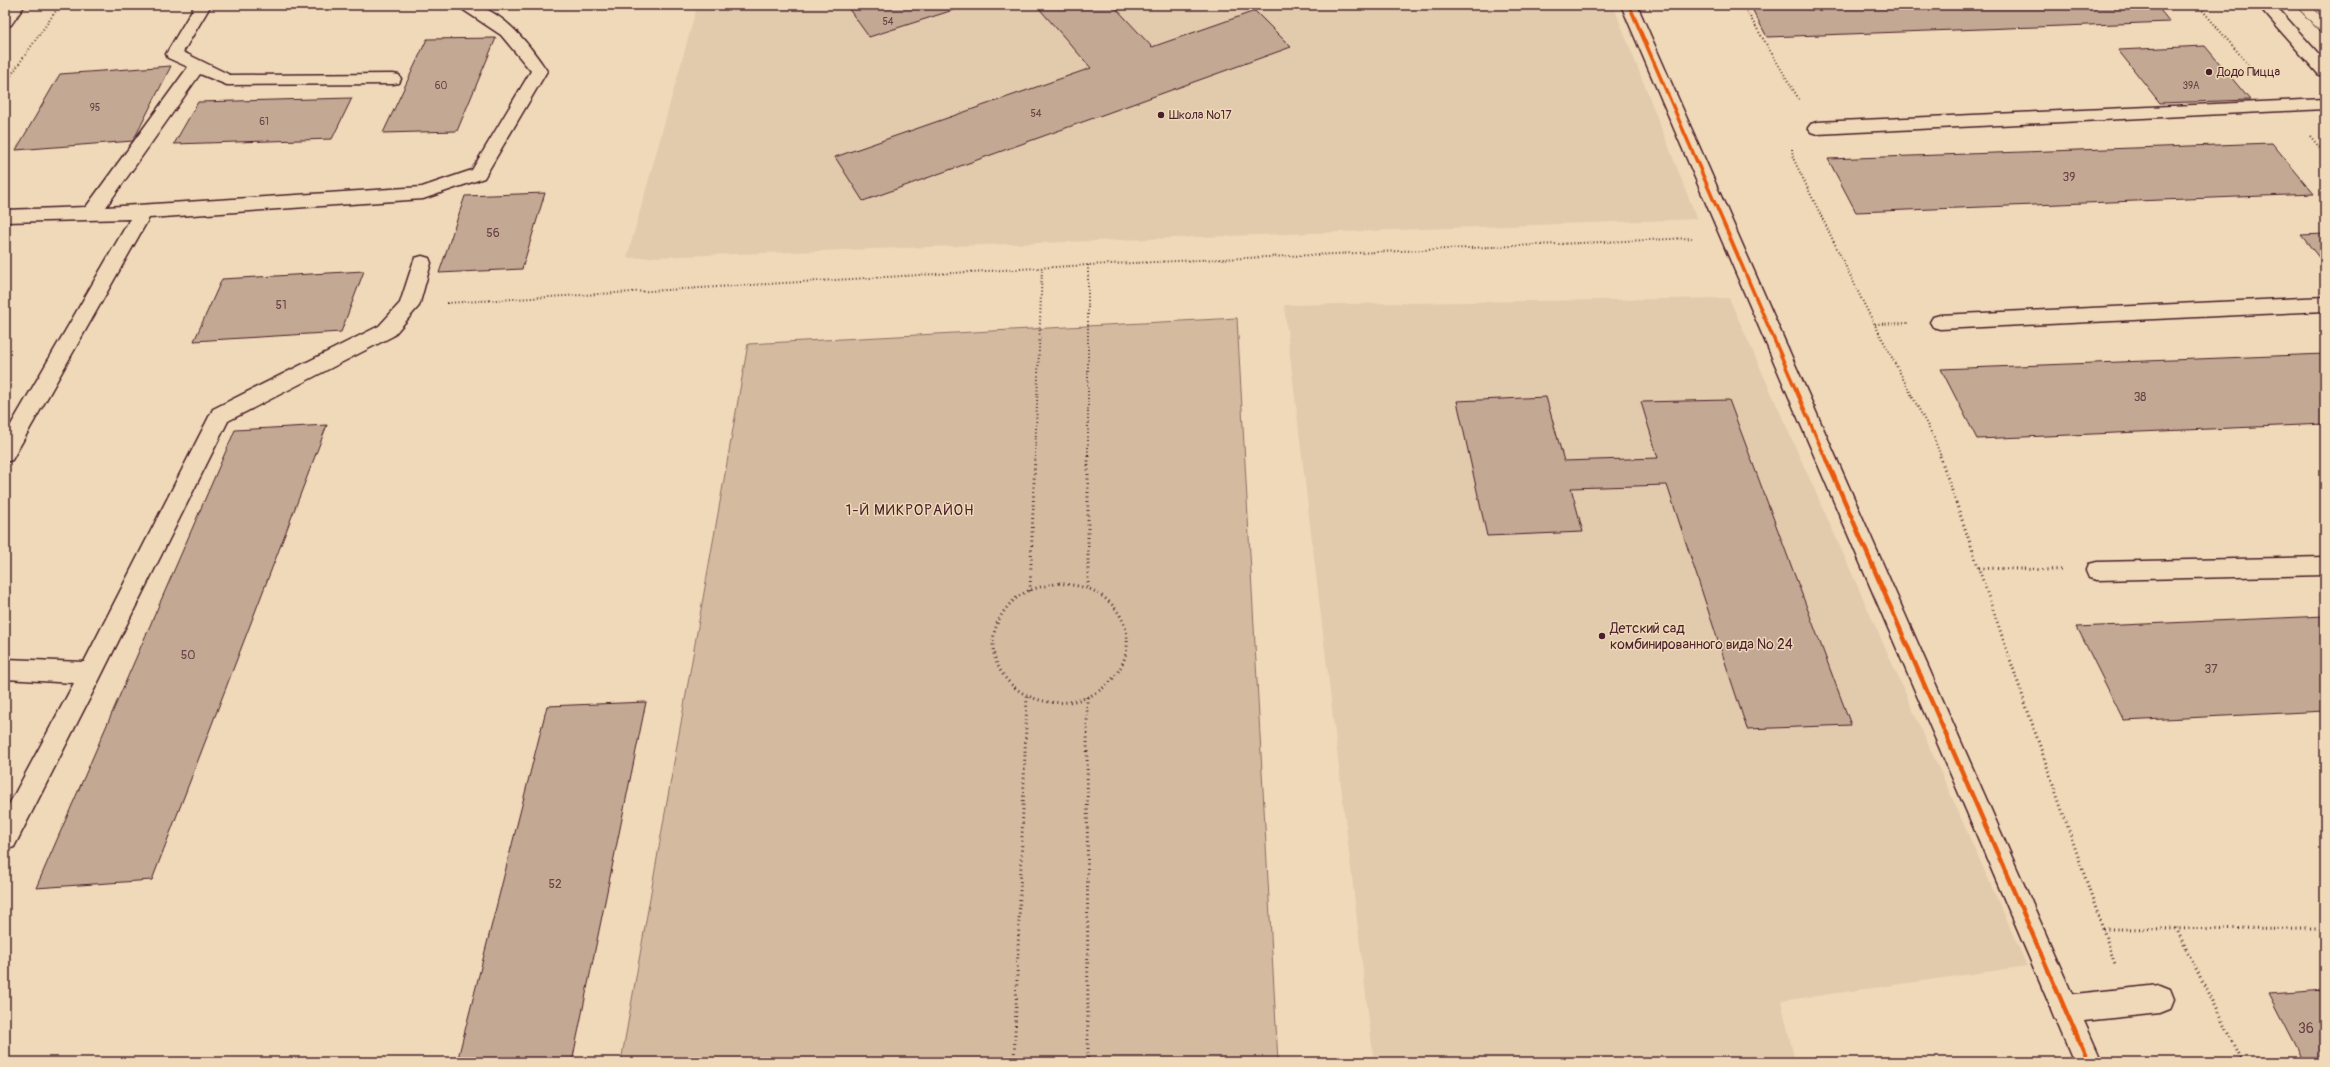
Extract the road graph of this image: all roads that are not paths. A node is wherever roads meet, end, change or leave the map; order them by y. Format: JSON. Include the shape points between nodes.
{"nodes":[{"id":1,"x":17,"y":5,"type":"edge"},
{"id":2,"x":203,"y":5,"type":"edge"},
{"id":3,"x":464,"y":5,"type":"edge"},
{"id":4,"x":1629,"y":5,"type":"edge"},
{"id":5,"x":2266,"y":5,"type":"edge"},
{"id":6,"x":5,"y":22,"type":"edge"},
{"id":7,"x":198,"y":65,"type":"junction"},
{"id":8,"x":2325,"y":71,"type":"edge"},
{"id":9,"x":393,"y":79,"type":"dead end"},
{"id":10,"x":2325,"y":104,"type":"edge"},
{"id":11,"x":1817,"y":128,"type":"road end"},
{"id":12,"x":143,"y":212,"type":"junction"},
{"id":13,"x":92,"y":213,"type":"junction"},
{"id":14,"x":5,"y":216,"type":"edge"},
{"id":15,"x":422,"y":263,"type":"dead end"},
{"id":16,"x":2325,"y":304,"type":"edge"},
{"id":17,"x":1940,"y":322,"type":"dead end"},
{"id":18,"x":5,"y":454,"type":"edge"},
{"id":19,"x":2325,"y":566,"type":"edge"},
{"id":20,"x":2097,"y":571,"type":"road end"},
{"id":21,"x":5,"y":669,"type":"edge"},
{"id":22,"x":91,"y":673,"type":"junction"},
{"id":23,"x":5,"y":838,"type":"edge"},
{"id":24,"x":2160,"y":999,"type":"dead end"},
{"id":25,"x":2065,"y":1010,"type":"junction"},
{"id":26,"x":2088,"y":1062,"type":"edge"}],
"edges":[{"from":1,"to":6,"type":"street"},
{"from":2,"to":7,"type":"street","via":[[174,54]]},
{"from":3,"to":12,"type":"street","via":[[483,13],[514,37],[539,71],[478,174],[423,193]]},
{"from":4,"to":25,"type":"street"},
{"from":5,"to":8,"type":"street"},
{"from":7,"to":9,"type":"street","via":[[227,80]]},
{"from":7,"to":13,"type":"street"},
{"from":10,"to":11,"type":"street"},
{"from":12,"to":13,"type":"street"},
{"from":12,"to":18,"type":"street"},
{"from":13,"to":14,"type":"street"},
{"from":15,"to":22,"type":"street","via":[[409,306],[386,331],[220,415]]},
{"from":16,"to":17,"type":"street"},
{"from":19,"to":20,"type":"street"},
{"from":21,"to":22,"type":"street"},
{"from":22,"to":23,"type":"street"},
{"from":24,"to":25,"type":"street"},
{"from":25,"to":26,"type":"street"}]}
